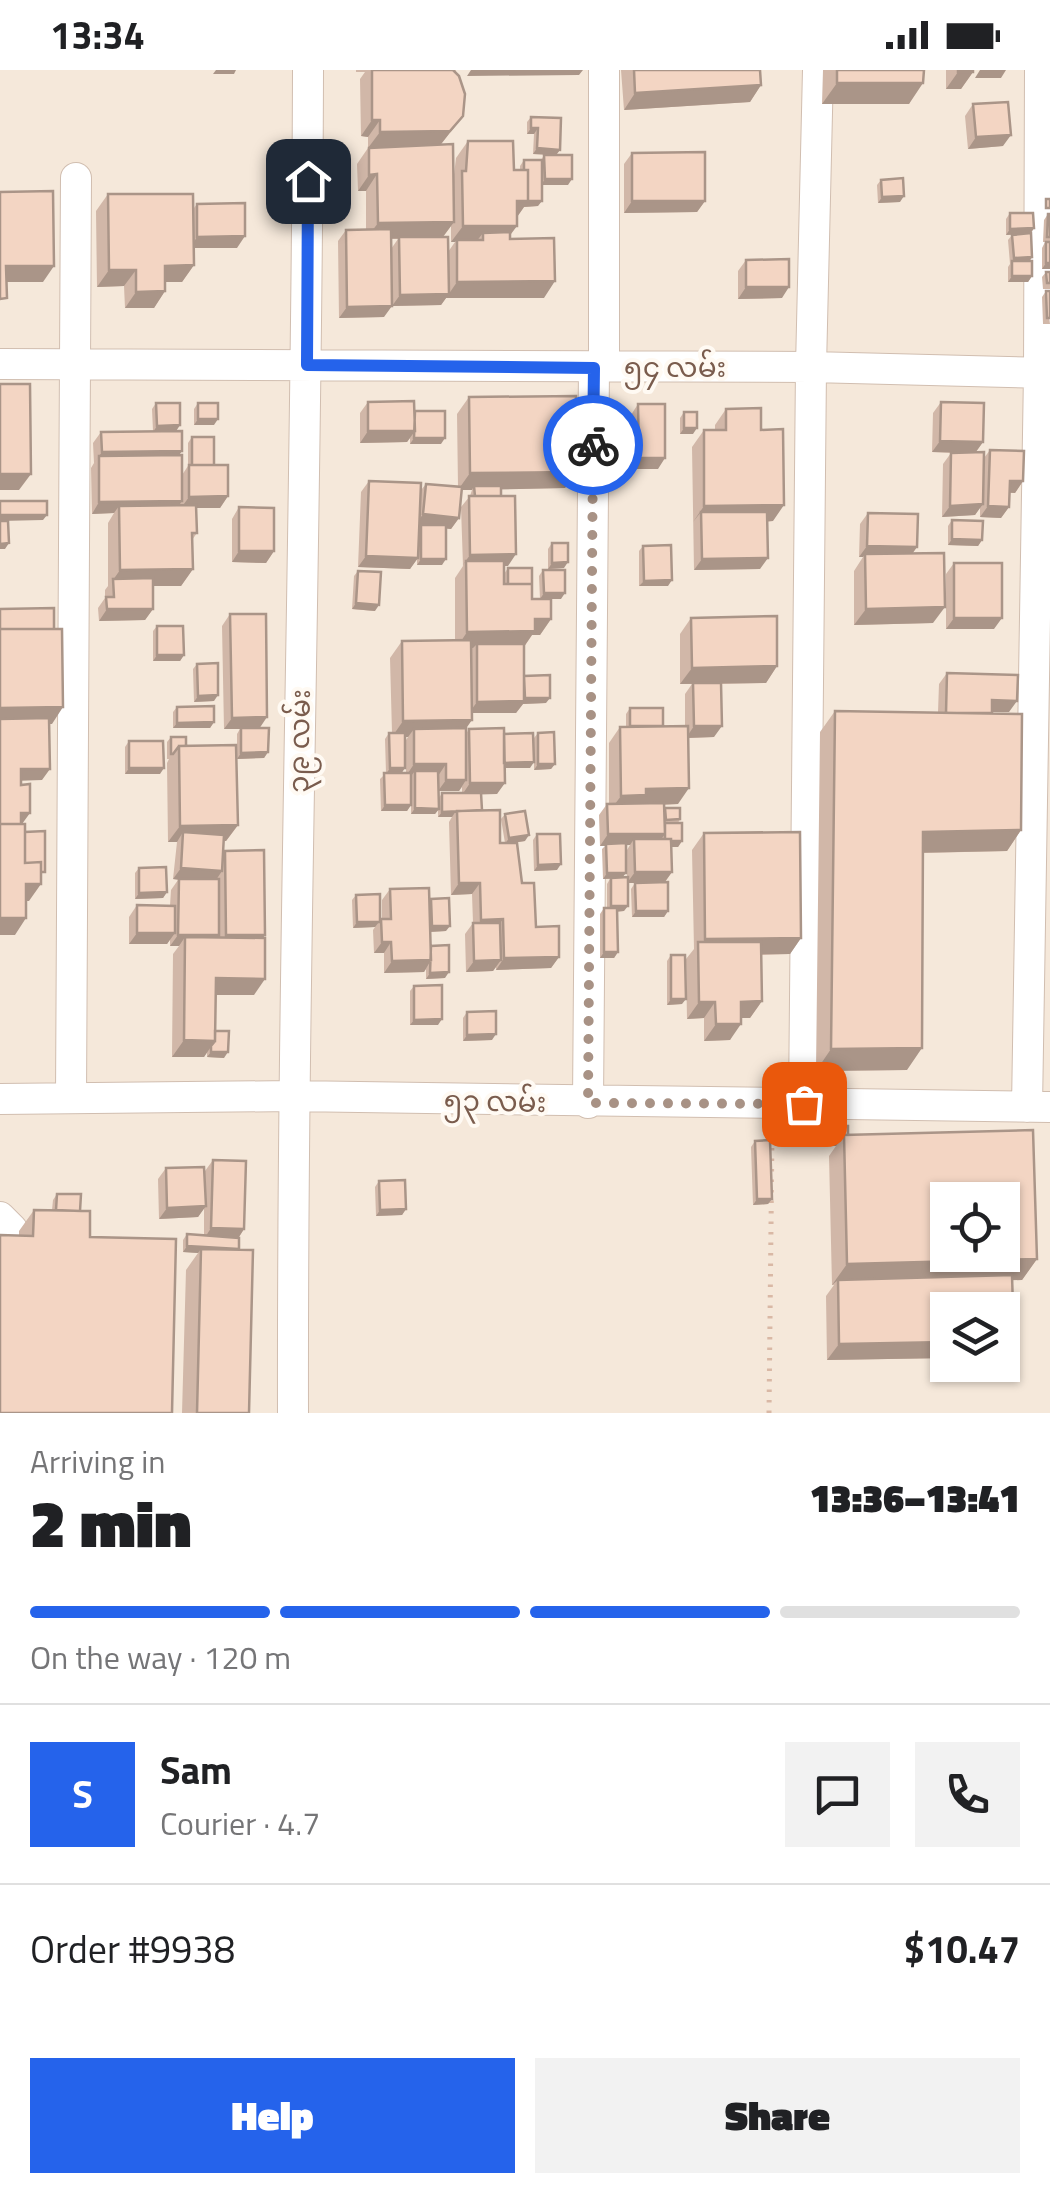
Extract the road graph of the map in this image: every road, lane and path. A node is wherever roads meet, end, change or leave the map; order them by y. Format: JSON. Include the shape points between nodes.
{"nodes":[{"id":1,"x":308,"y":70,"type":"edge"},
{"id":2,"x":604,"y":70,"type":"edge"},
{"id":3,"x":818,"y":70,"type":"edge"},
{"id":4,"x":1040,"y":70,"type":"edge"},
{"id":5,"x":76,"y":178,"type":"dead end"},
{"id":6,"x":0,"y":364,"type":"edge"},
{"id":7,"x":75,"y":365,"type":"junction"},
{"id":8,"x":307,"y":365,"type":"junction"},
{"id":9,"x":599,"y":367,"type":"junction"},
{"id":10,"x":810,"y":367,"type":"junction"},
{"id":11,"x":1044,"y":373,"type":"edge"},
{"id":12,"x":292,"y":1096,"type":"junction"},
{"id":13,"x":71,"y":1098,"type":"junction"},
{"id":14,"x":0,"y":1099,"type":"edge"},
{"id":15,"x":588,"y":1103,"type":"junction"},
{"id":16,"x":804,"y":1104,"type":"junction"},
{"id":17,"x":773,"y":1105,"type":"junction"},
{"id":18,"x":1039,"y":1107,"type":"edge"},
{"id":19,"x":293,"y":1413,"type":"edge"},
{"id":20,"x":769,"y":1413,"type":"edge"}],
"edges":[{"from":1,"to":8,"type":"street","name":"၃၉ လမ်း"},
{"from":2,"to":9,"type":"street"},
{"from":3,"to":10,"type":"street"},
{"from":4,"to":11,"type":"street"},
{"from":5,"to":7,"type":"street"},
{"from":6,"to":7,"type":"street","name":"၅၄ လမ်း"},
{"from":7,"to":8,"type":"street","name":"၅၄ လမ်း"},
{"from":7,"to":13,"type":"street"},
{"from":8,"to":9,"type":"street","name":"၅၄ လမ်း"},
{"from":8,"to":12,"type":"street","name":"၃၉ လမ်း"},
{"from":9,"to":10,"type":"street","name":"၅၄ လမ်း"},
{"from":9,"to":15,"type":"street"},
{"from":10,"to":11,"type":"street","name":"၅၄ လမ်း"},
{"from":10,"to":16,"type":"street"},
{"from":11,"to":18,"type":"street"},
{"from":12,"to":13,"type":"street","name":"၅၃ လမ်း"},
{"from":12,"to":15,"type":"street","name":"၅၃ လမ်း"},
{"from":12,"to":19,"type":"street","name":"၃၉ လမ်း"},
{"from":13,"to":14,"type":"street","name":"၅၃ လမ်း"},
{"from":15,"to":17,"type":"street","name":"၅၃ လမ်း"},
{"from":16,"to":17,"type":"street","name":"၅၃ လမ်း"},
{"from":16,"to":18,"type":"street","name":"၅၃ လမ်း"},
{"from":17,"to":20,"type":"path"}]}
